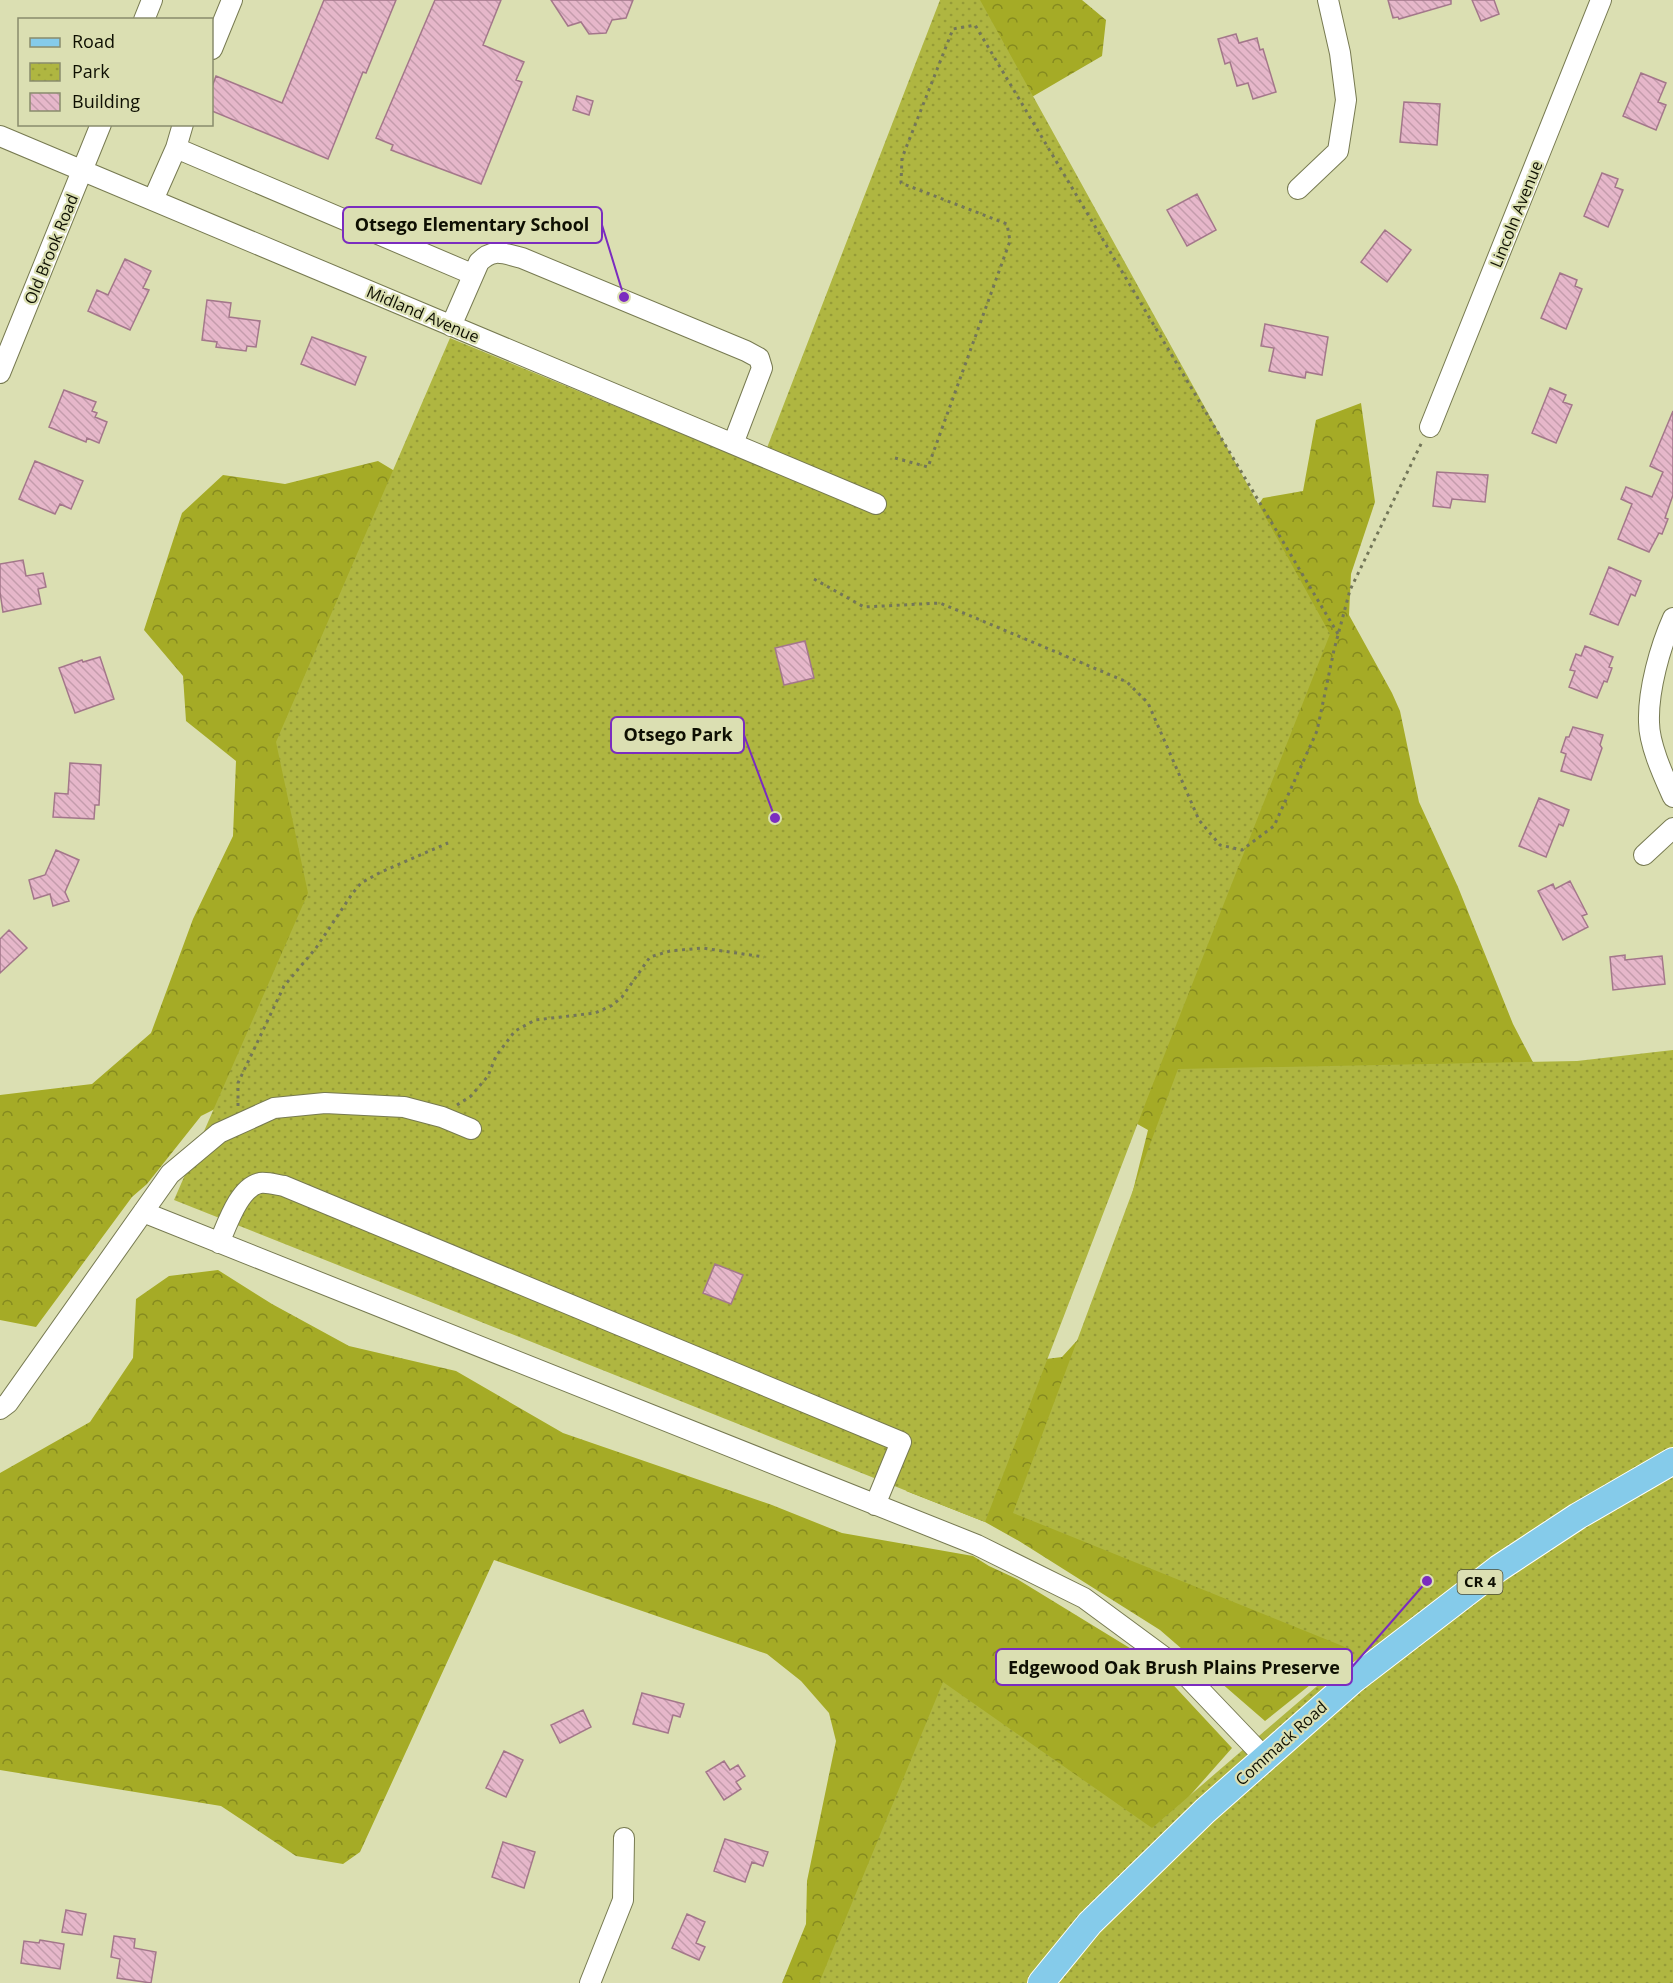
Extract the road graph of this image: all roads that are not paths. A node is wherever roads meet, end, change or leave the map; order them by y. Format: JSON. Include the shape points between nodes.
{"nodes":[{"id":1,"x":152,"y":0,"type":"edge"},
{"id":2,"x":232,"y":0,"type":"edge"},
{"id":3,"x":1328,"y":0,"type":"edge"},
{"id":4,"x":1601,"y":0,"type":"edge"},
{"id":5,"x":145,"y":18,"type":"edge"},
{"id":6,"x":213,"y":46,"type":"edge"},
{"id":7,"x":100,"y":126,"type":"edge"},
{"id":8,"x":182,"y":126,"type":"edge"},
{"id":9,"x":0,"y":136,"type":"edge"},
{"id":10,"x":176,"y":148,"type":"junction"},
{"id":11,"x":82,"y":171,"type":"junction"},
{"id":12,"x":1298,"y":189,"type":"dead end"},
{"id":13,"x":153,"y":200,"type":"junction"},
{"id":14,"x":472,"y":274,"type":"junction"},
{"id":15,"x":451,"y":326,"type":"junction"},
{"id":16,"x":0,"y":373,"type":"edge"},
{"id":17,"x":1430,"y":427,"type":"road end"},
{"id":18,"x":732,"y":444,"type":"junction"},
{"id":19,"x":876,"y":504,"type":"dead end"},
{"id":20,"x":1673,"y":618,"type":"edge"},
{"id":21,"x":1673,"y":797,"type":"edge"},
{"id":22,"x":1673,"y":828,"type":"edge"},
{"id":23,"x":1644,"y":855,"type":"dead end"},
{"id":24,"x":471,"y":1129,"type":"dead end"},
{"id":25,"x":143,"y":1212,"type":"junction"},
{"id":26,"x":219,"y":1244,"type":"junction"},
{"id":27,"x":0,"y":1409,"type":"edge"},
{"id":28,"x":1673,"y":1461,"type":"edge"},
{"id":29,"x":875,"y":1505,"type":"junction"},
{"id":30,"x":1265,"y":1758,"type":"junction"},
{"id":31,"x":624,"y":1838,"type":"dead end"},
{"id":32,"x":590,"y":1983,"type":"edge"},
{"id":33,"x":1041,"y":1983,"type":"edge"}],
"edges":[{"from":1,"to":5,"type":"street"},
{"from":2,"to":6,"type":"street"},
{"from":3,"to":12,"type":"street","via":[[1346,100],[1338,151]]},
{"from":4,"to":17,"type":"street","name":"Lincoln Avenue"},
{"from":7,"to":11,"type":"street","name":"Old Brook Road"},
{"from":8,"to":10,"type":"street"},
{"from":9,"to":11,"type":"street","name":"Midland Avenue"},
{"from":10,"to":13,"type":"street"},
{"from":10,"to":14,"type":"street"},
{"from":11,"to":13,"type":"street","name":"Midland Avenue"},
{"from":11,"to":16,"type":"street","name":"Old Brook Road"},
{"from":13,"to":15,"type":"street","name":"Midland Avenue"},
{"from":14,"to":15,"type":"street"},
{"from":14,"to":18,"type":"street","via":[[487,254],[497,252],[522,258],[759,358],[762,368]]},
{"from":15,"to":18,"type":"street","name":"Midland Avenue"},
{"from":18,"to":19,"type":"street","name":"Midland Avenue"},
{"from":20,"to":21,"type":"street","via":[[1654,676],[1648,723],[1659,766]]},
{"from":22,"to":23,"type":"street"},
{"from":24,"to":25,"type":"street","via":[[404,1107],[325,1103],[274,1108],[219,1133],[170,1174]]},
{"from":25,"to":26,"type":"street"},
{"from":25,"to":27,"type":"street"},
{"from":26,"to":29,"type":"street"},
{"from":26,"to":29,"type":"street","via":[[237,1203],[249,1187],[262,1183],[284,1186],[901,1442]]},
{"from":28,"to":30,"type":"main road","name":"Commack Road","number":"CR 4","via":[[1498,1568],[1352,1681]]},
{"from":29,"to":30,"type":"street","via":[[977,1545],[1084,1598],[1179,1668]]},
{"from":30,"to":33,"type":"main road","name":"Commack Road","number":"CR 4","via":[[1090,1923]]},
{"from":31,"to":32,"type":"street","via":[[623,1900]]}]}
